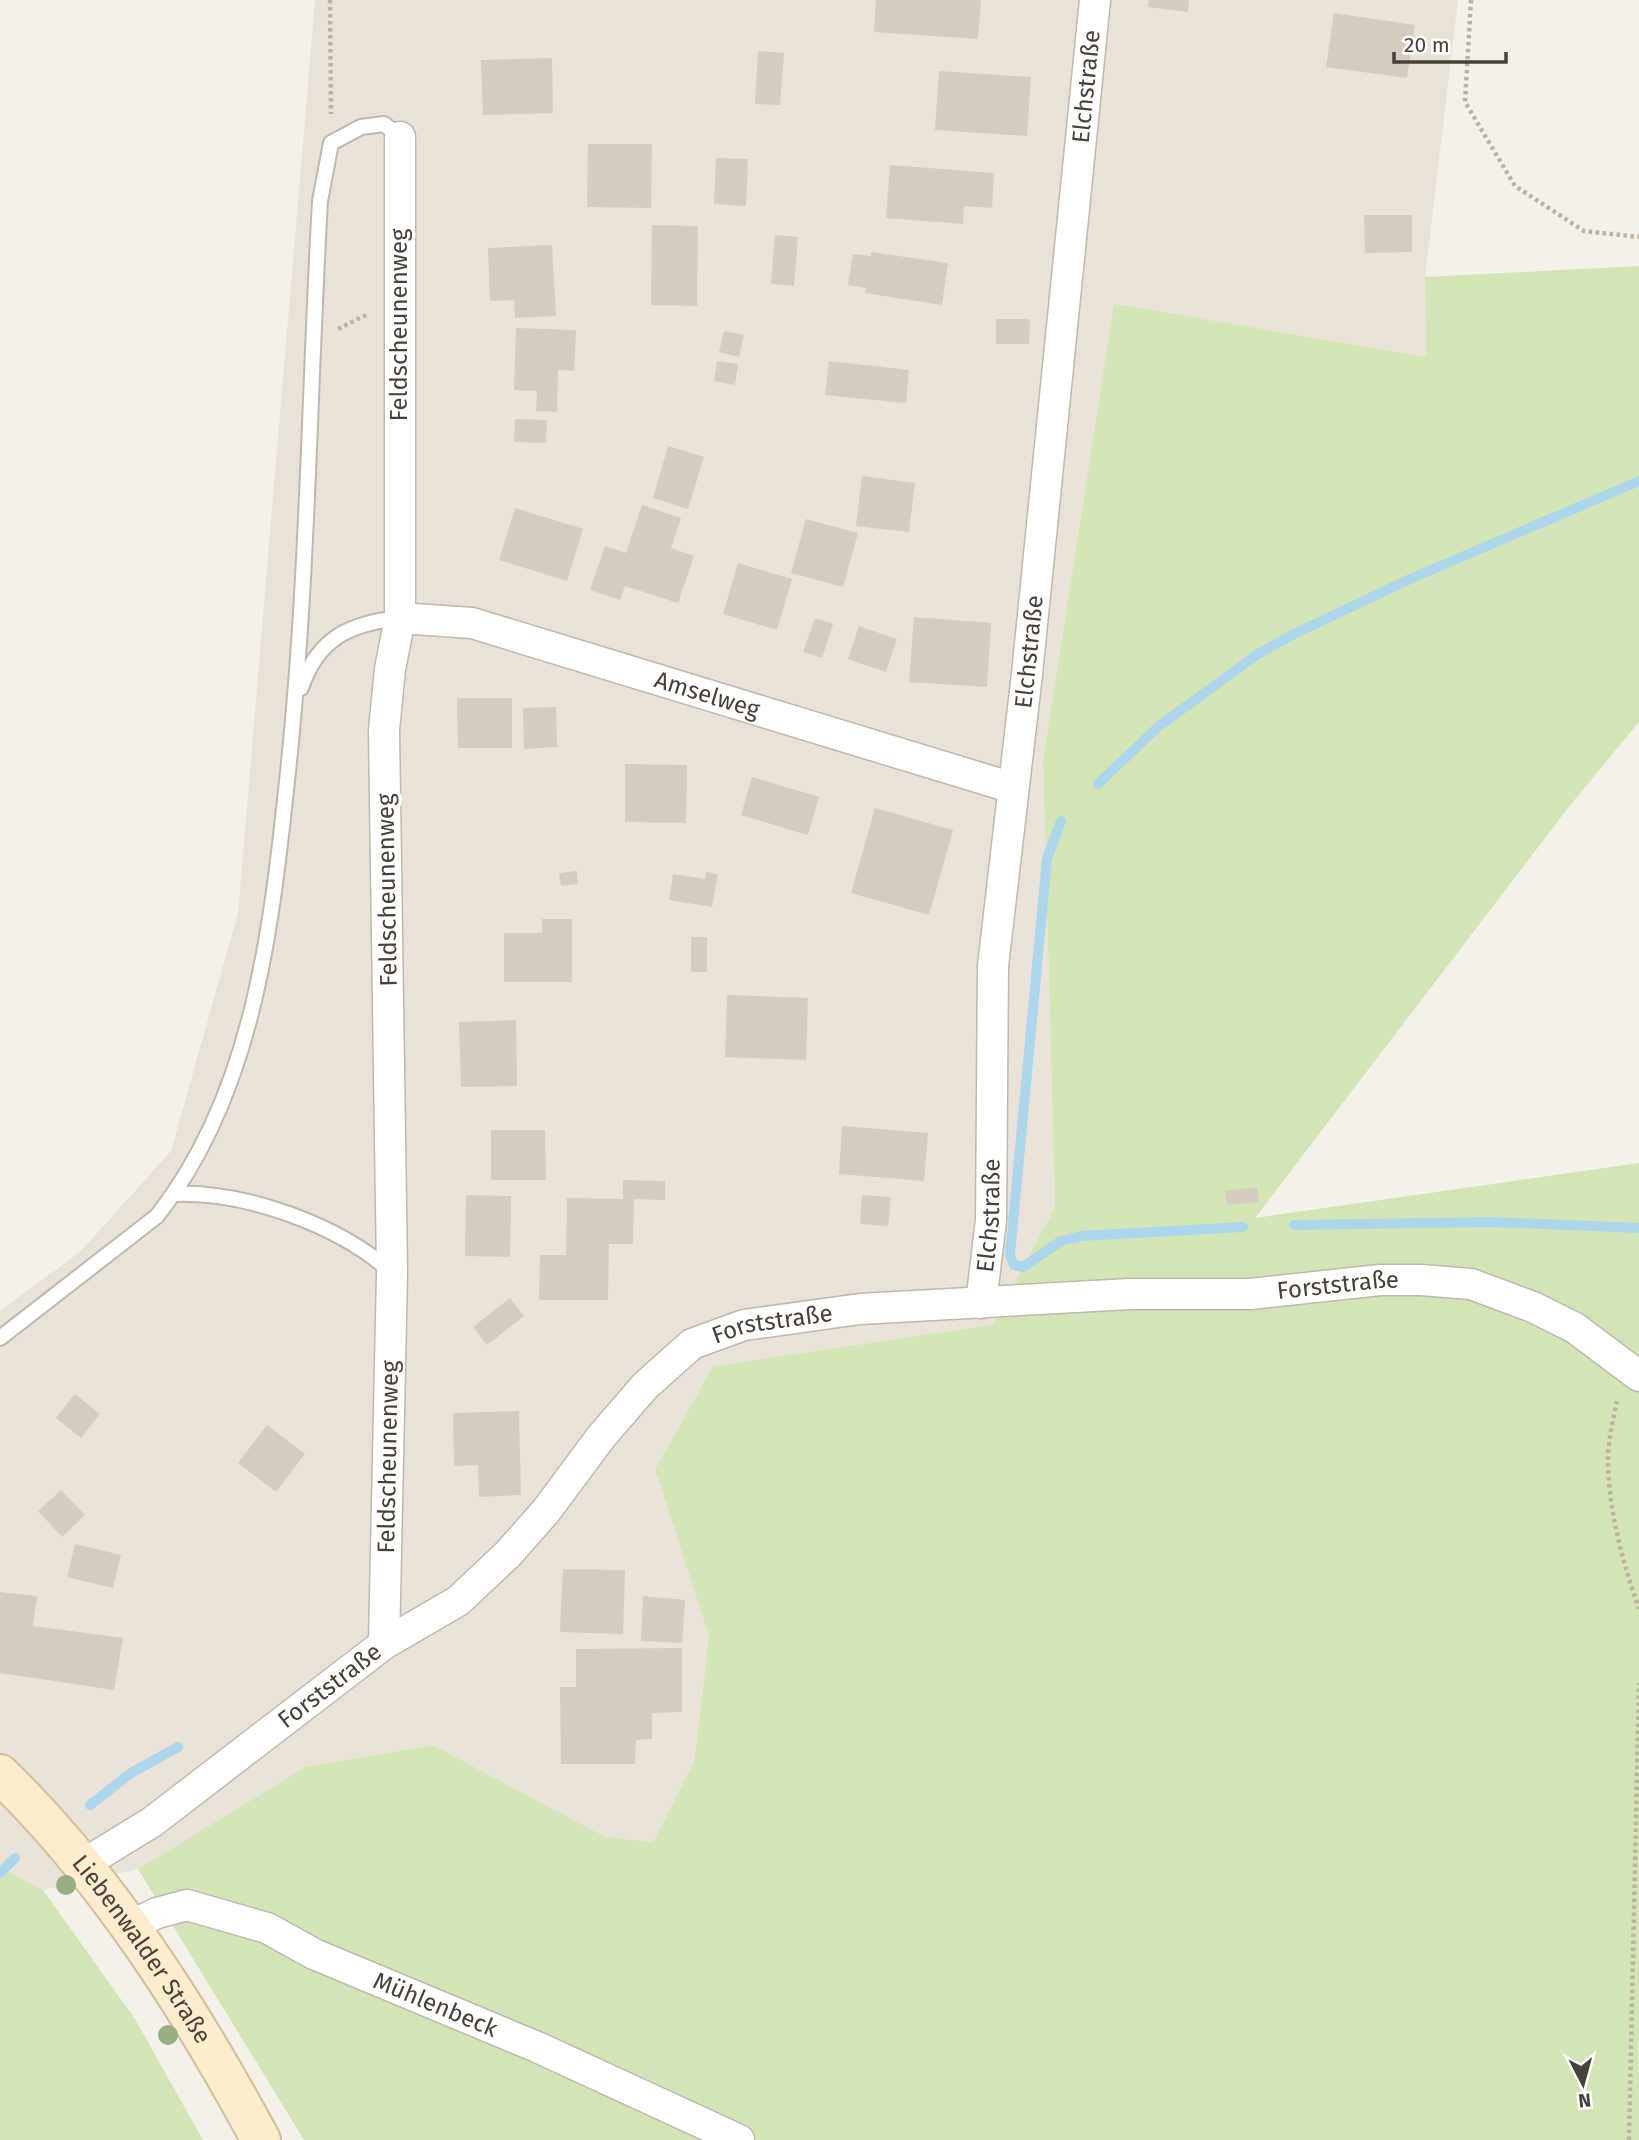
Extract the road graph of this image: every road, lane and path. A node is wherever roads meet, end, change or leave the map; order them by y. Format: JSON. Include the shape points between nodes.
{"nodes":[{"id":1,"x":330,"y":0,"type":"edge"},
{"id":2,"x":1095,"y":0,"type":"edge"},
{"id":3,"x":1471,"y":0,"type":"edge"},
{"id":4,"x":400,"y":137,"type":"joint"},
{"id":5,"x":331,"y":143,"type":"junction"},
{"id":6,"x":1639,"y":237,"type":"edge"},
{"id":7,"x":398,"y":303,"type":"junction"},
{"id":8,"x":312,"y":342,"type":"junction"},
{"id":9,"x":400,"y":618,"type":"junction"},
{"id":10,"x":296,"y":703,"type":"junction"},
{"id":11,"x":1013,"y":788,"type":"junction"},
{"id":12,"x":174,"y":1194,"type":"junction"},
{"id":13,"x":392,"y":1273,"type":"junction"},
{"id":14,"x":981,"y":1303,"type":"junction"},
{"id":15,"x":0,"y":1338,"type":"edge"},
{"id":16,"x":1632,"y":1372,"type":"edge"},
{"id":17,"x":1639,"y":1609,"type":"edge"},
{"id":18,"x":384,"y":1644,"type":"junction"},
{"id":19,"x":1639,"y":1683,"type":"edge"},
{"id":20,"x":0,"y":1774,"type":"edge"},
{"id":21,"x":82,"y":1865,"type":"junction"},
{"id":22,"x":129,"y":1927,"type":"junction"},
{"id":23,"x":261,"y":2140,"type":"edge"},
{"id":24,"x":739,"y":2140,"type":"edge"},
{"id":25,"x":1629,"y":2140,"type":"edge"}],
"edges":[{"from":1,"to":5,"type":"path"},
{"from":2,"to":11,"type":"street","name":"Elchstraße"},
{"from":3,"to":6,"type":"path","via":[[1465,102],[1515,186],[1584,231]]},
{"from":4,"to":5,"type":"lane","via":[[384,124],[361,127]]},
{"from":4,"to":7,"type":"street","name":"Feldscheunenweg"},
{"from":5,"to":8,"type":"lane","via":[[320,201]]},
{"from":7,"to":8,"type":"path"},
{"from":7,"to":9,"type":"street","name":"Feldscheunenweg"},
{"from":8,"to":10,"type":"lane"},
{"from":9,"to":10,"type":"lane","via":[[339,633],[317,654]]},
{"from":9,"to":11,"type":"street","name":"Amselweg","via":[[472,622]]},
{"from":9,"to":13,"type":"street","name":"Feldscheunenweg","via":[[384,730]]},
{"from":10,"to":12,"type":"lane","via":[[276,880],[252,1013],[217,1113]]},
{"from":11,"to":14,"type":"street","name":"Elchstraße","via":[[993,965],[991,1220]]},
{"from":12,"to":13,"type":"lane","via":[[209,1192],[272,1206],[370,1253]]},
{"from":12,"to":15,"type":"lane","via":[[157,1216]]},
{"from":13,"to":18,"type":"street","name":"Feldscheunenweg"},
{"from":14,"to":16,"type":"street","name":"Forststraße","via":[[1250,1294],[1380,1280],[1471,1284],[1575,1328]]},
{"from":14,"to":18,"type":"street","name":"Forststraße","via":[[860,1309],[744,1325],[692,1344],[645,1385],[508,1555],[458,1601]]},
{"from":16,"to":17,"type":"path","via":[[1608,1458],[1627,1573]]},
{"from":18,"to":21,"type":"street","name":"Forststraße","via":[[152,1822]]},
{"from":19,"to":25,"type":"path"},
{"from":20,"to":21,"type":"main road","name":"Liebenwalder Straße"},
{"from":21,"to":22,"type":"main road","name":"Liebenwalder Straße"},
{"from":22,"to":23,"type":"main road","name":"Liebenwalder Straße","via":[[202,2038]]},
{"from":22,"to":24,"type":"street","name":"Mühlenbeck","via":[[187,1905],[267,1928],[314,1954],[537,2047]]}]}
